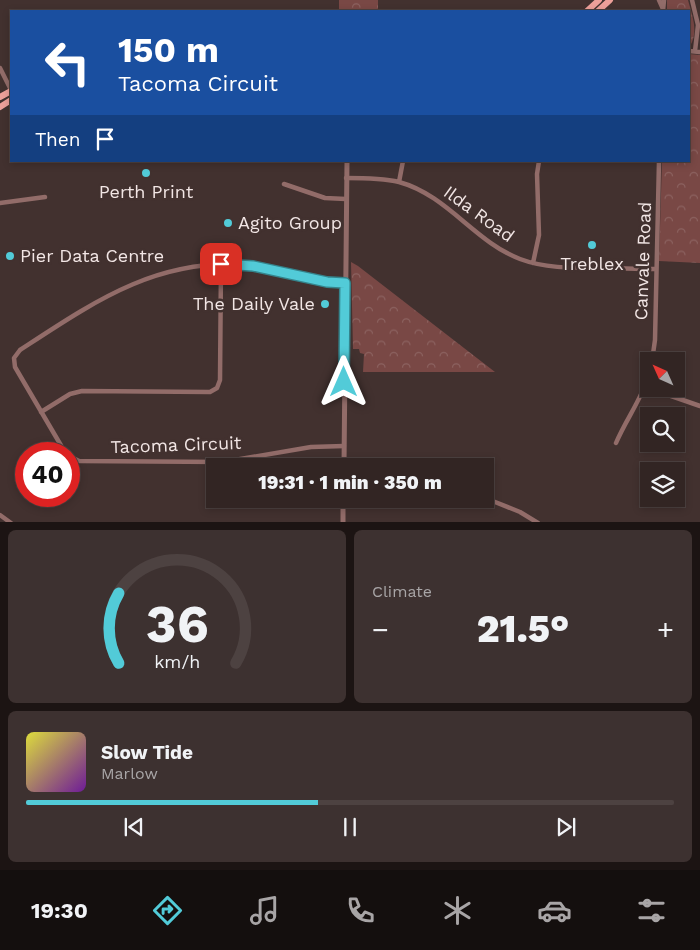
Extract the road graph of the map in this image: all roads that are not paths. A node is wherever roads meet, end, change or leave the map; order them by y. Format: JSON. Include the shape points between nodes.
{"nodes":[{"id":1,"x":599,"y":0,"type":"edge"},
{"id":2,"x":610,"y":0,"type":"edge"},
{"id":3,"x":692,"y":0,"type":"edge"},
{"id":4,"x":588,"y":10,"type":"edge"},
{"id":5,"x":599,"y":10,"type":"edge"},
{"id":6,"x":698,"y":51,"type":"edge"},
{"id":7,"x":0,"y":68,"type":"edge"},
{"id":8,"x":10,"y":89,"type":"edge"},
{"id":9,"x":346,"y":162,"type":"edge"},
{"id":10,"x":403,"y":162,"type":"edge"},
{"id":11,"x":539,"y":162,"type":"edge"},
{"id":12,"x":659,"y":162,"type":"edge"},
{"id":13,"x":346,"y":178,"type":"junction"},
{"id":14,"x":399,"y":182,"type":"junction"},
{"id":15,"x":284,"y":184,"type":"dead end"},
{"id":16,"x":45,"y":197,"type":"dead end"},
{"id":17,"x":346,"y":199,"type":"junction"},
{"id":18,"x":0,"y":203,"type":"edge"},
{"id":19,"x":533,"y":263,"type":"junction"},
{"id":20,"x":221,"y":264,"type":"junction"},
{"id":21,"x":656,"y":269,"type":"junction"},
{"id":22,"x":345,"y":283,"type":"junction"},
{"id":23,"x":653,"y":352,"type":"edge"},
{"id":24,"x":642,"y":398,"type":"edge"},
{"id":25,"x":677,"y":398,"type":"edge"},
{"id":26,"x":700,"y":406,"type":"edge"},
{"id":27,"x":41,"y":412,"type":"junction"},
{"id":28,"x":59,"y":442,"type":"edge"},
{"id":29,"x":616,"y":443,"type":"dead end"},
{"id":30,"x":344,"y":446,"type":"junction"},
{"id":31,"x":344,"y":458,"type":"edge"},
{"id":32,"x":80,"y":461,"type":"edge"},
{"id":33,"x":494,"y":502,"type":"edge"},
{"id":34,"x":344,"y":508,"type":"edge"},
{"id":35,"x":0,"y":515,"type":"edge"},
{"id":36,"x":11,"y":522,"type":"edge"},
{"id":37,"x":343,"y":522,"type":"edge"},
{"id":38,"x":538,"y":522,"type":"edge"}],
"edges":[{"from":1,"to":4,"type":"main road"},
{"from":2,"to":5,"type":"main road"},
{"from":3,"to":6,"type":"street","via":[[698,25]]},
{"from":7,"to":8,"type":"street"},
{"from":9,"to":13,"type":"street"},
{"from":10,"to":14,"type":"street"},
{"from":11,"to":19,"type":"street","via":[[540,234]]},
{"from":12,"to":21,"type":"street","name":"Canvale Road"},
{"from":13,"to":14,"type":"street","name":"Ilda Road"},
{"from":13,"to":17,"type":"street"},
{"from":14,"to":19,"type":"street","name":"Ilda Road","via":[[438,201],[487,241]]},
{"from":15,"to":17,"type":"street","via":[[325,198]]},
{"from":16,"to":18,"type":"street"},
{"from":17,"to":22,"type":"street"},
{"from":19,"to":21,"type":"street","name":"Ilda Road","via":[[560,267]]},
{"from":20,"to":22,"type":"street","name":"Tacoma Circuit","via":[[253,266]]},
{"from":20,"to":27,"type":"street","name":"Tacoma Circuit","via":[[190,266],[138,282],[81,310],[20,350],[14,358],[15,367]]},
{"from":20,"to":27,"type":"street","via":[[220,380],[217,388],[210,392],[82,391],[70,394]]},
{"from":21,"to":23,"type":"street","name":"Canvale Road"},
{"from":22,"to":30,"type":"street"},
{"from":24,"to":29,"type":"street"},
{"from":25,"to":26,"type":"street"},
{"from":27,"to":28,"type":"street","name":"Tacoma Circuit"},
{"from":30,"to":31,"type":"street"},
{"from":30,"to":32,"type":"street","name":"Tacoma Circuit","via":[[311,446],[223,462]]},
{"from":33,"to":38,"type":"street"},
{"from":34,"to":37,"type":"street"},
{"from":35,"to":36,"type":"street"}]}
